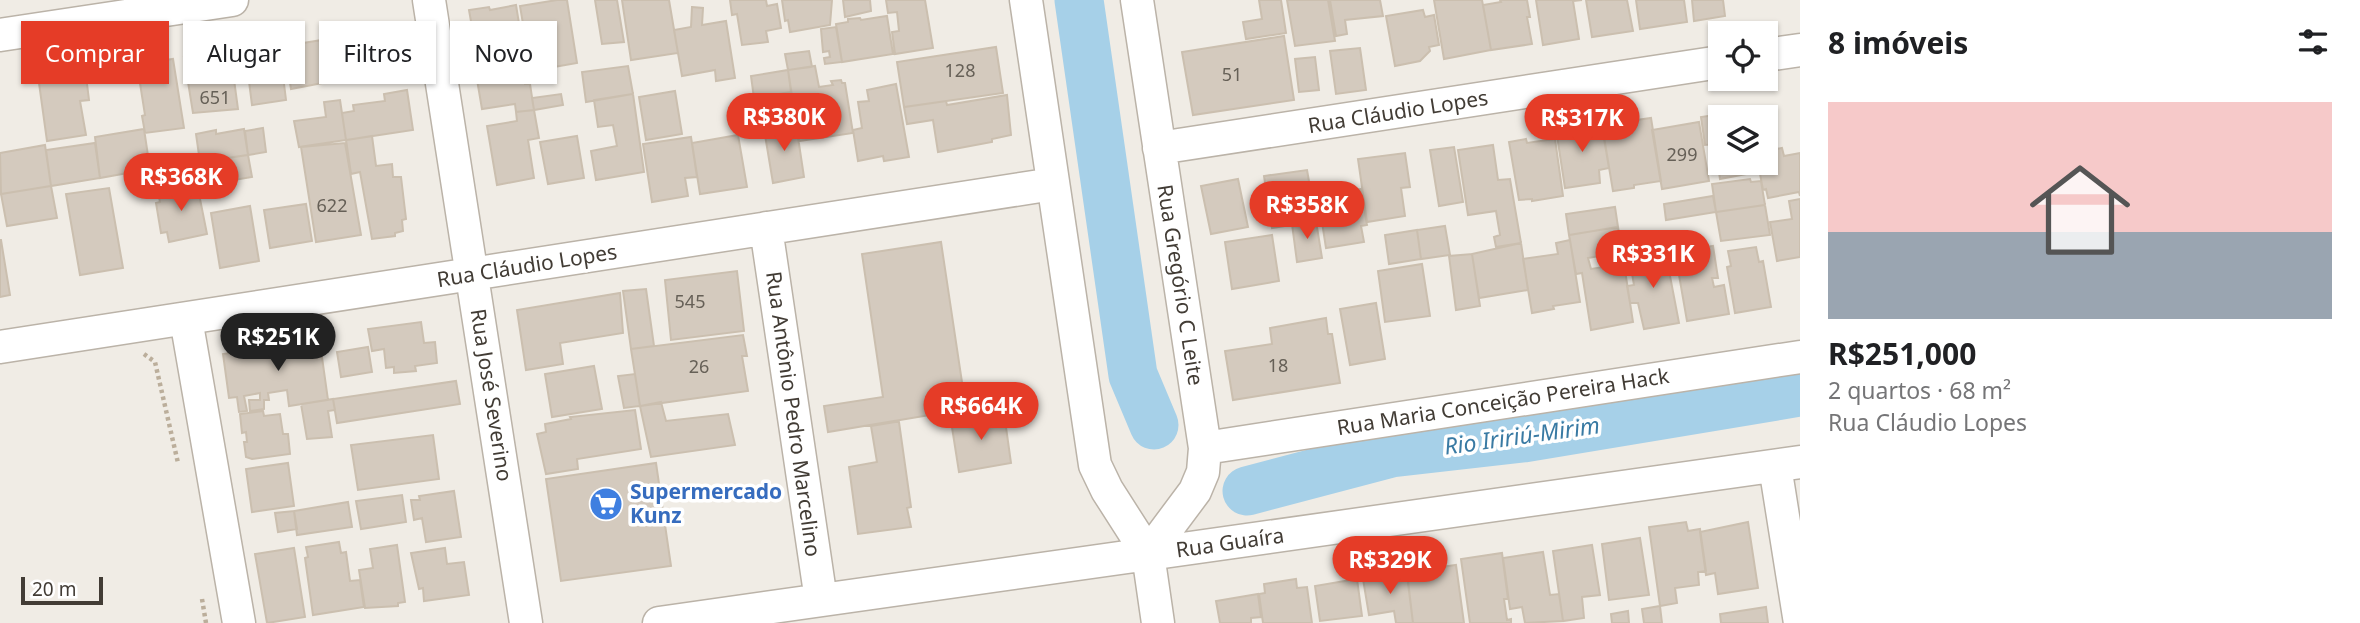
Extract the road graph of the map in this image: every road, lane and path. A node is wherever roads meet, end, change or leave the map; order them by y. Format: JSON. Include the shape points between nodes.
{"nodes":[{"id":1,"x":232,"y":0,"type":"edge"},
{"id":2,"x":429,"y":0,"type":"edge"},
{"id":3,"x":1026,"y":0,"type":"edge"},
{"id":4,"x":1137,"y":0,"type":"edge"},
{"id":5,"x":0,"y":35,"type":"edge"},
{"id":6,"x":1800,"y":50,"type":"edge"},
{"id":7,"x":1778,"y":53,"type":"edge"},
{"id":8,"x":1708,"y":64,"type":"edge"},
{"id":9,"x":1160,"y":148,"type":"junction"},
{"id":10,"x":1053,"y":184,"type":"junction"},
{"id":11,"x":766,"y":228,"type":"junction"},
{"id":12,"x":472,"y":274,"type":"junction"},
{"id":13,"x":186,"y":319,"type":"junction"},
{"id":14,"x":0,"y":347,"type":"edge"},
{"id":15,"x":144,"y":354,"type":"dead end"},
{"id":16,"x":1800,"y":357,"type":"edge"},
{"id":17,"x":1205,"y":447,"type":"junction"},
{"id":18,"x":1787,"y":464,"type":"edge"},
{"id":19,"x":181,"y":475,"type":"dead end"},
{"id":20,"x":1148,"y":554,"type":"junction"},
{"id":21,"x":202,"y":596,"type":"dead end"},
{"id":22,"x":821,"y":600,"type":"junction"},
{"id":23,"x":206,"y":623,"type":"edge"},
{"id":24,"x":239,"y":623,"type":"edge"},
{"id":25,"x":526,"y":623,"type":"edge"},
{"id":26,"x":659,"y":623,"type":"edge"},
{"id":27,"x":1158,"y":623,"type":"edge"},
{"id":28,"x":1800,"y":623,"type":"edge"}],
"edges":[{"from":1,"to":5,"type":"street"},
{"from":2,"to":12,"type":"street","name":"Rua José Severino"},
{"from":3,"to":10,"type":"street"},
{"from":4,"to":9,"type":"street","name":"Rua Gregório C Leite"},
{"from":6,"to":7,"type":"street"},
{"from":8,"to":9,"type":"street","name":"Rua Cláudio Lopes"},
{"from":9,"to":17,"type":"street","name":"Rua Gregório C Leite"},
{"from":10,"to":11,"type":"street","name":"Rua Cláudio Lopes"},
{"from":10,"to":20,"type":"street","via":[[1095,466]]},
{"from":11,"to":12,"type":"street","name":"Rua Cláudio Lopes"},
{"from":11,"to":22,"type":"street","name":"Rua Antônio Pedro Marcelino"},
{"from":12,"to":13,"type":"street","name":"Rua Cláudio Lopes"},
{"from":12,"to":25,"type":"street","name":"Rua José Severino"},
{"from":13,"to":14,"type":"street","name":"Rua Cláudio Lopes"},
{"from":13,"to":24,"type":"street"},
{"from":15,"to":19,"type":"path","via":[[155,362]]},
{"from":16,"to":17,"type":"street","name":"Rua Maria Conceição Pereira Hack"},
{"from":17,"to":20,"type":"street","name":"Rua Gregório C Leite","via":[[1203,472],[1195,491]]},
{"from":18,"to":20,"type":"street","name":"Rua Guaíra"},
{"from":18,"to":28,"type":"street"},
{"from":20,"to":22,"type":"street","name":"Rua Guaíra"},
{"from":20,"to":27,"type":"street"},
{"from":21,"to":23,"type":"path"},
{"from":22,"to":26,"type":"street","name":"Rua Guaíra"}]}
